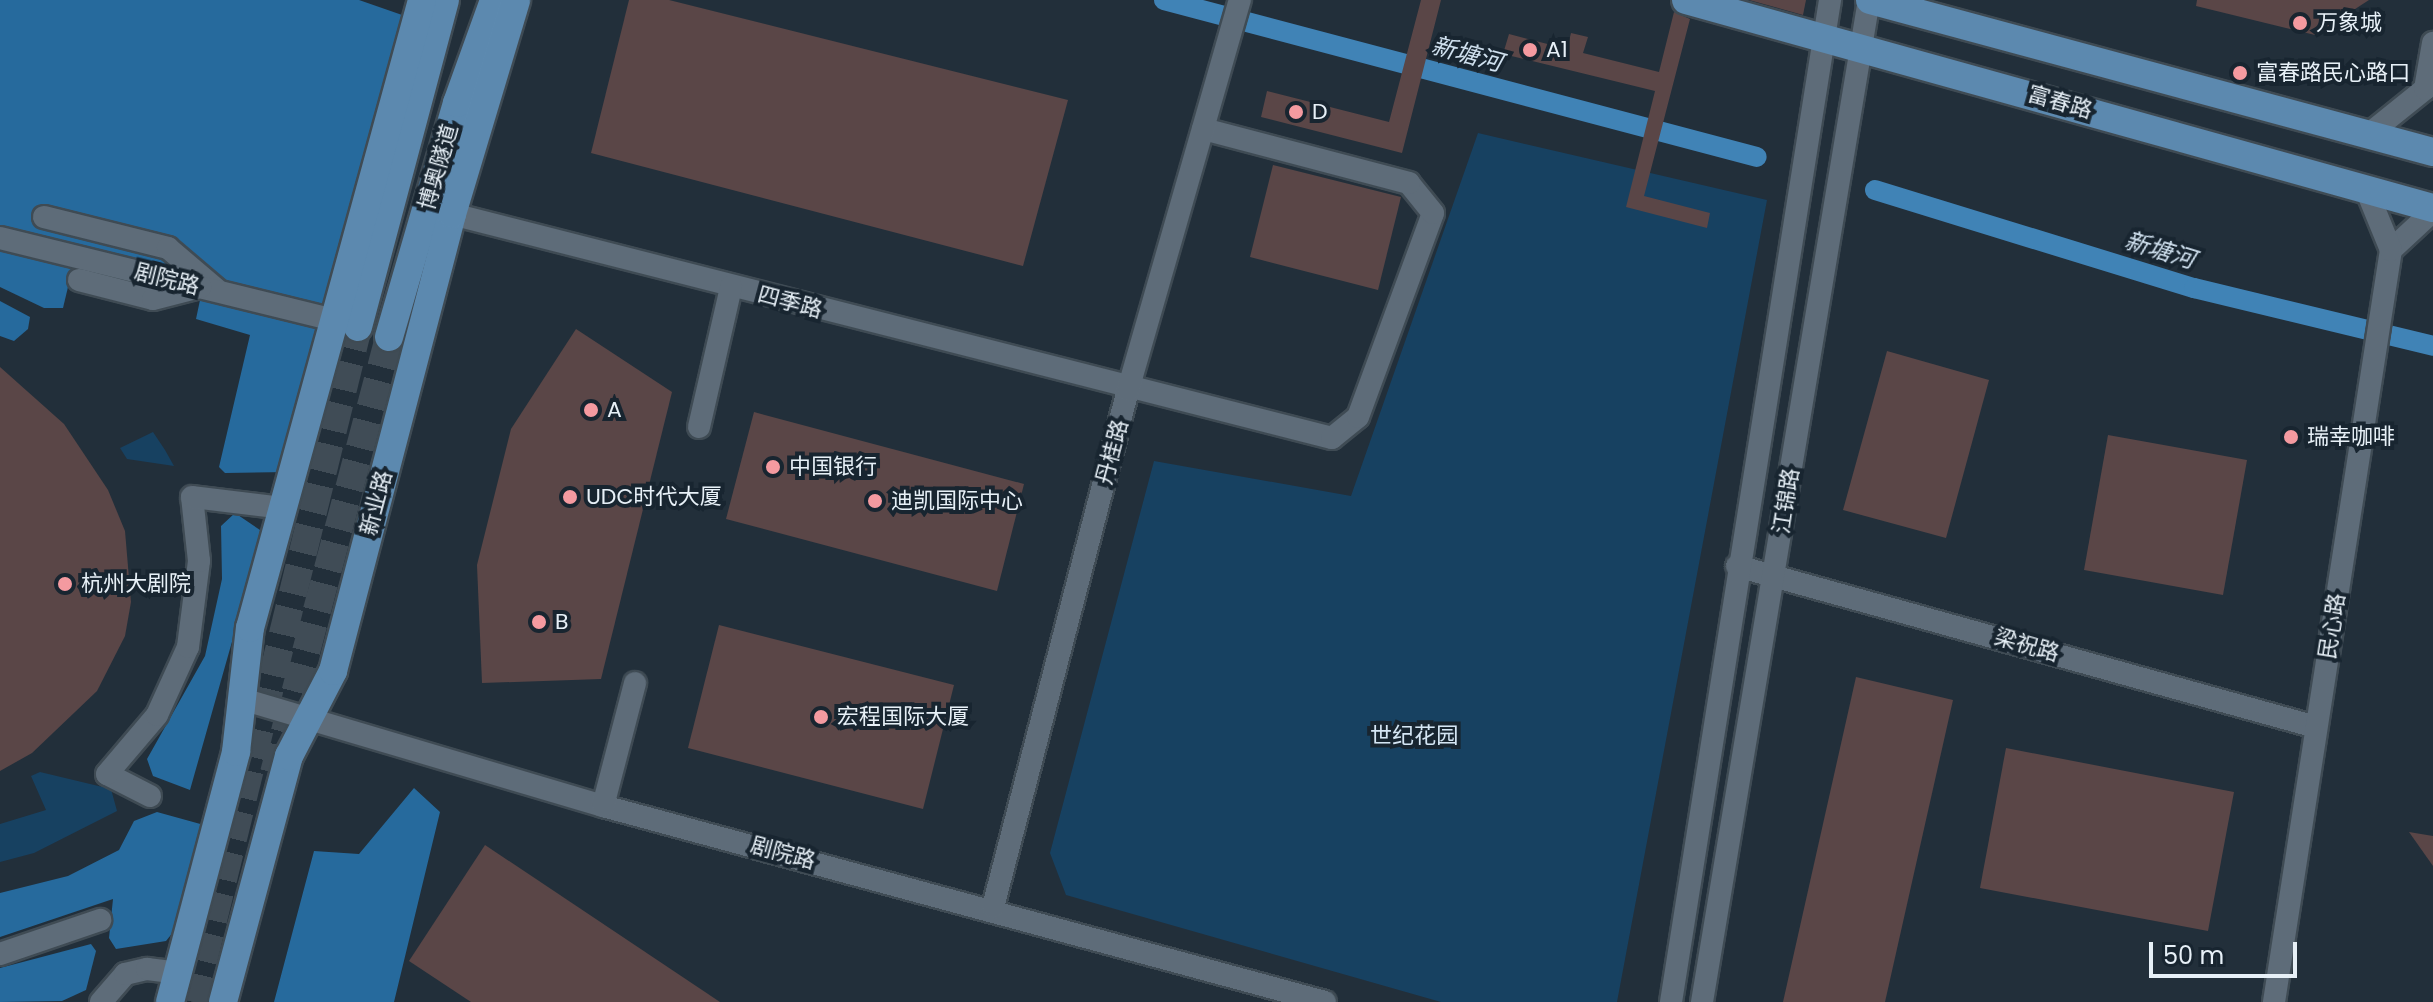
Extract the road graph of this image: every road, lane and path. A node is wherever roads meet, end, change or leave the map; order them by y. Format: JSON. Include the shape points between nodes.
{"nodes":[{"id":1,"x":426,"y":0,"type":"edge"},
{"id":2,"x":494,"y":0,"type":"edge"},
{"id":3,"x":516,"y":0,"type":"edge"},
{"id":4,"x":1240,"y":0,"type":"edge"},
{"id":5,"x":1686,"y":0,"type":"edge"},
{"id":6,"x":1830,"y":0,"type":"edge"},
{"id":7,"x":1870,"y":0,"type":"edge"},
{"id":8,"x":1824,"y":39,"type":"junction"},
{"id":9,"x":2433,"y":43,"type":"edge"},
{"id":10,"x":1862,"y":46,"type":"junction"},
{"id":11,"x":1203,"y":129,"type":"junction"},
{"id":12,"x":2369,"y":134,"type":"junction"},
{"id":13,"x":2433,"y":152,"type":"edge"},
{"id":14,"x":2366,"y":189,"type":"junction"},
{"id":15,"x":2433,"y":209,"type":"edge"},
{"id":16,"x":452,"y":214,"type":"junction"},
{"id":17,"x":44,"y":217,"type":"dead end"},
{"id":18,"x":0,"y":238,"type":"edge"},
{"id":19,"x":2391,"y":250,"type":"junction"},
{"id":20,"x":79,"y":280,"type":"dead end"},
{"id":21,"x":731,"y":287,"type":"junction"},
{"id":22,"x":210,"y":290,"type":"junction"},
{"id":23,"x":346,"y":324,"type":"junction"},
{"id":24,"x":389,"y":337,"type":"tunnel mouth"},
{"id":25,"x":1128,"y":390,"type":"junction"},
{"id":26,"x":699,"y":427,"type":"dead end"},
{"id":27,"x":283,"y":508,"type":"junction"},
{"id":28,"x":1737,"y":566,"type":"junction"},
{"id":29,"x":1774,"y":574,"type":"junction"},
{"id":30,"x":635,"y":683,"type":"dead end"},
{"id":31,"x":242,"y":699,"type":"junction"},
{"id":32,"x":308,"y":719,"type":"junction"},
{"id":33,"x":2316,"y":727,"type":"junction"},
{"id":34,"x":150,"y":796,"type":"dead end"},
{"id":35,"x":603,"y":806,"type":"junction"},
{"id":36,"x":993,"y":907,"type":"junction"},
{"id":37,"x":100,"y":920,"type":"dead end"},
{"id":38,"x":0,"y":954,"type":"edge"},
{"id":39,"x":178,"y":973,"type":"junction"},
{"id":40,"x":101,"y":1002,"type":"edge"},
{"id":41,"x":170,"y":1002,"type":"edge"},
{"id":42,"x":223,"y":1002,"type":"edge"},
{"id":43,"x":1325,"y":1002,"type":"edge"},
{"id":44,"x":1671,"y":1002,"type":"edge"},
{"id":45,"x":1702,"y":1002,"type":"edge"},
{"id":46,"x":2274,"y":1002,"type":"edge"}],
"edges":[{"from":1,"to":23,"type":"main road"},
{"from":2,"to":24,"type":"main road","name":"博奥隧道","via":[[457,103]]},
{"from":3,"to":16,"type":"main road","name":"新业路","via":[[516,17]]},
{"from":4,"to":11,"type":"street","name":"丹桂路"},
{"from":5,"to":8,"type":"main road","name":"富春路"},
{"from":6,"to":8,"type":"street","name":"江锦路"},
{"from":7,"to":10,"type":"street","name":"江锦路"},
{"from":7,"to":12,"type":"main road"},
{"from":8,"to":10,"type":"main road","name":"富春路"},
{"from":8,"to":28,"type":"street","name":"江锦路"},
{"from":9,"to":12,"type":"street","via":[[2425,89]]},
{"from":10,"to":14,"type":"main road","name":"富春路"},
{"from":10,"to":29,"type":"street","name":"江锦路"},
{"from":11,"to":25,"type":"street","name":"丹桂路"},
{"from":11,"to":25,"type":"street","name":"四季路","via":[[1409,183],[1433,213],[1358,417],[1332,438]]},
{"from":12,"to":13,"type":"main road"},
{"from":14,"to":15,"type":"main road","name":"富春路"},
{"from":14,"to":19,"type":"street"},
{"from":15,"to":19,"type":"street"},
{"from":16,"to":21,"type":"street","name":"四季路"},
{"from":16,"to":32,"type":"main road","name":"新业路","via":[[333,671]]},
{"from":17,"to":22,"type":"street","via":[[168,248]]},
{"from":18,"to":22,"type":"street","name":"剧院路"},
{"from":19,"to":33,"type":"street","name":"民心路"},
{"from":20,"to":22,"type":"street","via":[[153,299]]},
{"from":21,"to":25,"type":"street","name":"四季路"},
{"from":21,"to":26,"type":"street"},
{"from":22,"to":23,"type":"street","name":"剧院路"},
{"from":23,"to":27,"type":"main road"},
{"from":25,"to":36,"type":"street","name":"丹桂路"},
{"from":27,"to":31,"type":"main road","via":[[250,628]]},
{"from":27,"to":34,"type":"street","via":[[192,497],[199,561],[188,647],[157,715],[107,774]]},
{"from":28,"to":29,"type":"street","name":"梁祝路"},
{"from":28,"to":44,"type":"street","name":"江锦路"},
{"from":29,"to":33,"type":"street","name":"梁祝路"},
{"from":29,"to":45,"type":"street","name":"江锦路"},
{"from":30,"to":35,"type":"street"},
{"from":31,"to":32,"type":"street","name":"剧院路"},
{"from":31,"to":39,"type":"main road","via":[[236,752]]},
{"from":32,"to":35,"type":"street","name":"剧院路"},
{"from":32,"to":42,"type":"main road","name":"新业路","via":[[289,756]]},
{"from":33,"to":46,"type":"street","name":"民心路"},
{"from":35,"to":36,"type":"street","name":"剧院路"},
{"from":36,"to":43,"type":"street","name":"剧院路"},
{"from":37,"to":38,"type":"street"},
{"from":39,"to":40,"type":"street","via":[[147,969],[125,974]]},
{"from":39,"to":41,"type":"main road"}]}
